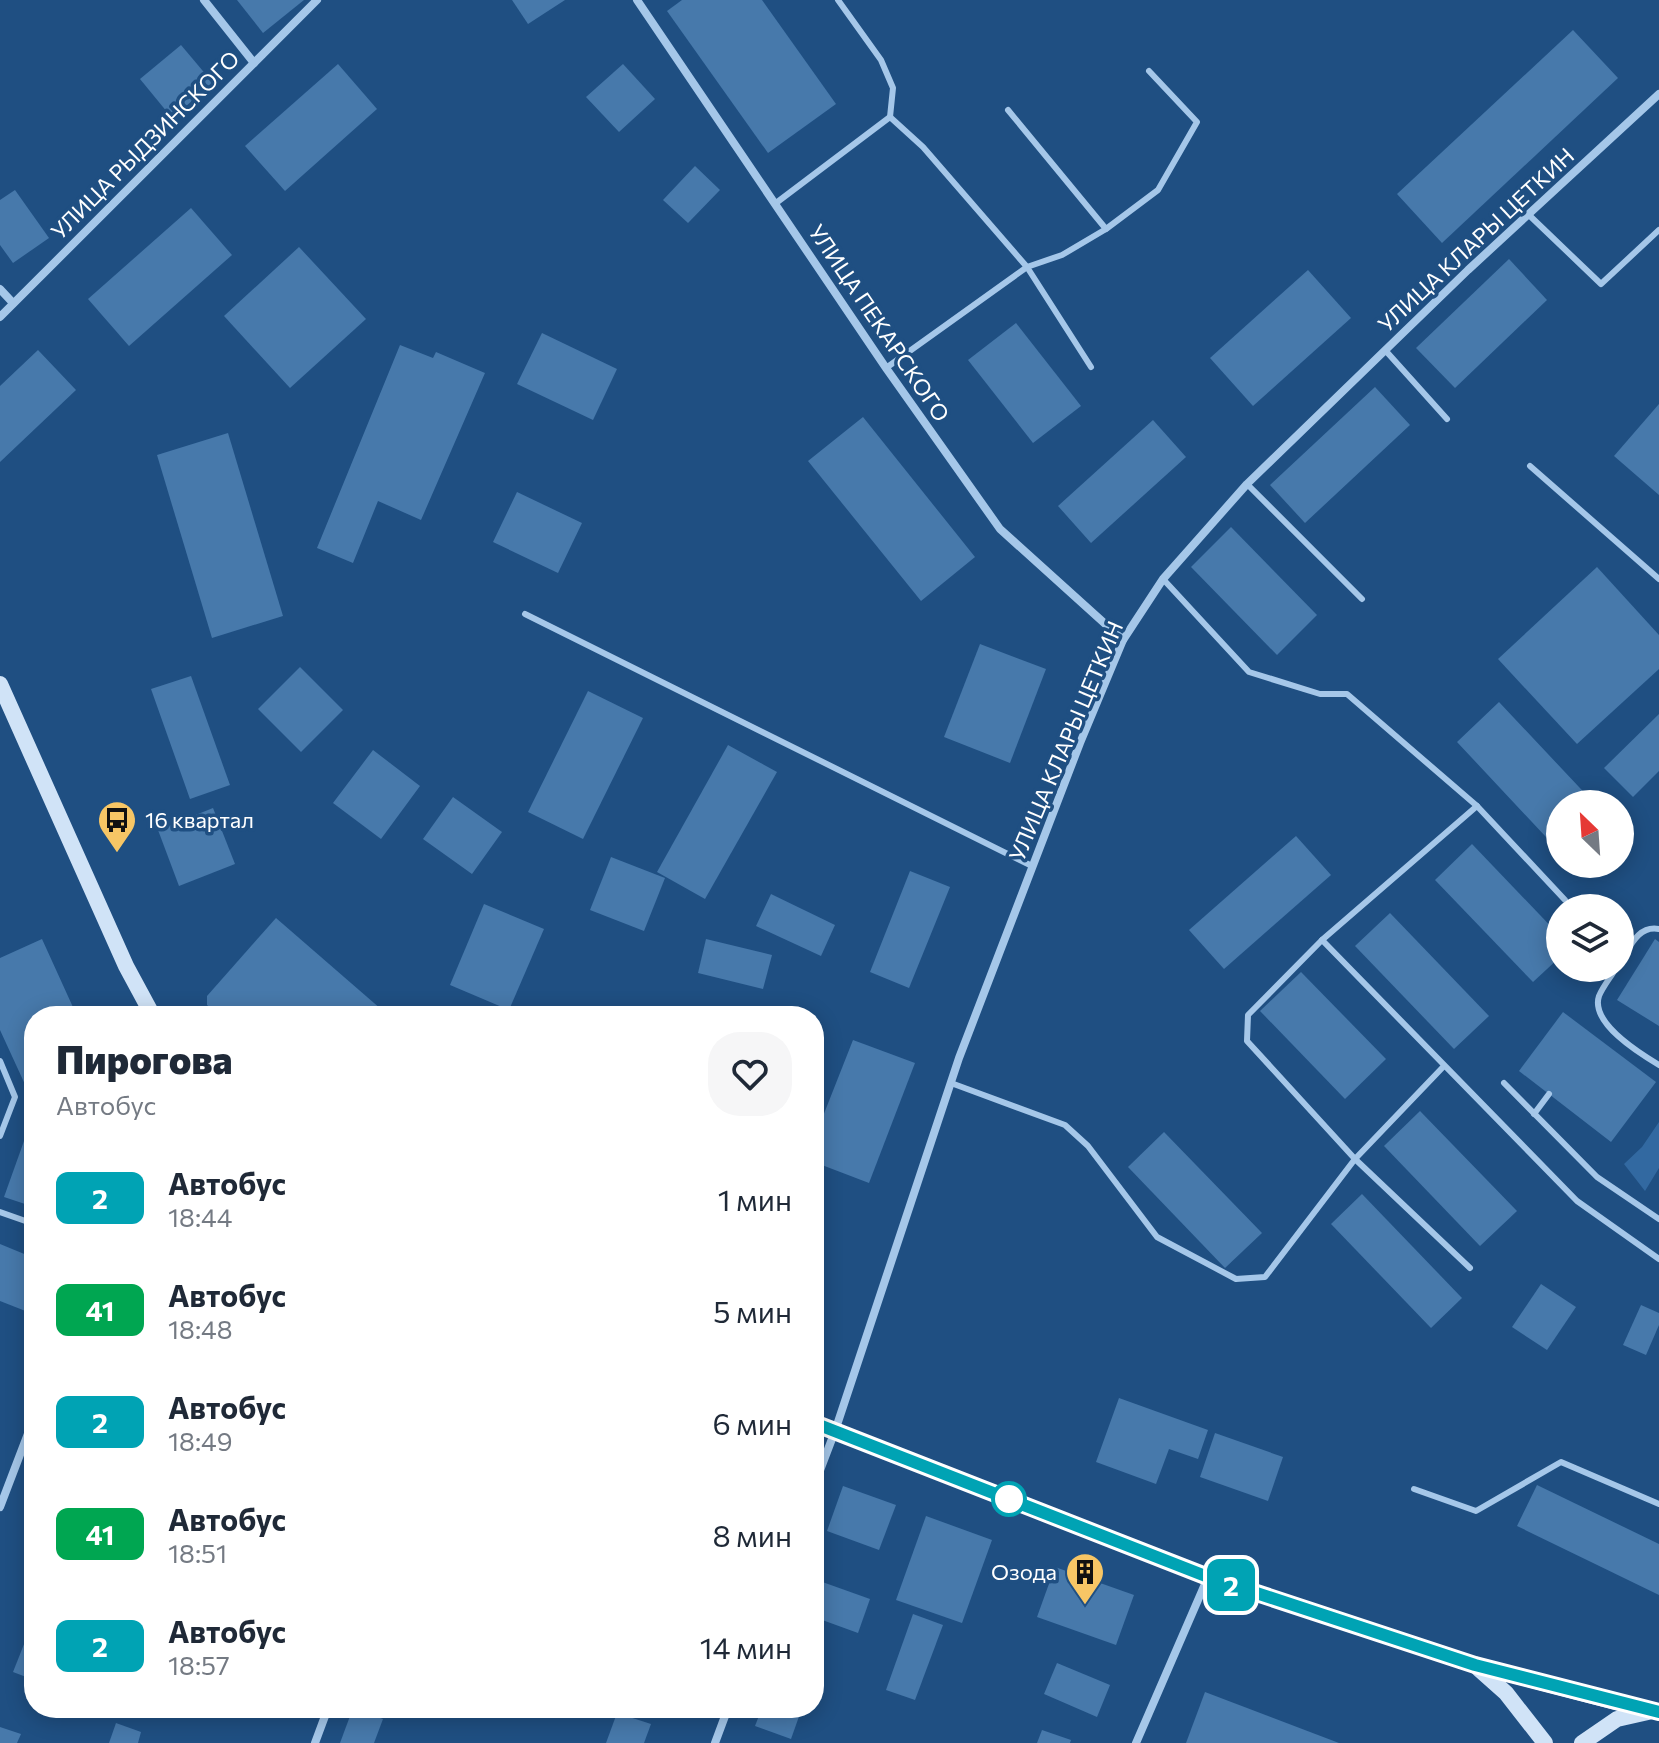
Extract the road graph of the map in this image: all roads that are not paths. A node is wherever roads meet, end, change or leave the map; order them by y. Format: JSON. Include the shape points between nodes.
{"nodes":[{"id":1,"x":204,"y":0,"type":"edge"},
{"id":2,"x":317,"y":0,"type":"edge"},
{"id":3,"x":637,"y":0,"type":"edge"},
{"id":4,"x":838,"y":0,"type":"edge"},
{"id":5,"x":254,"y":63,"type":"junction"},
{"id":6,"x":1149,"y":71,"type":"dead end"},
{"id":7,"x":1659,"y":94,"type":"edge"},
{"id":8,"x":1008,"y":110,"type":"dead end"},
{"id":9,"x":890,"y":117,"type":"junction"},
{"id":10,"x":776,"y":203,"type":"junction"},
{"id":11,"x":1530,"y":216,"type":"junction"},
{"id":12,"x":1106,"y":229,"type":"junction"},
{"id":13,"x":1659,"y":230,"type":"edge"},
{"id":14,"x":1027,"y":267,"type":"junction"},
{"id":15,"x":0,"y":289,"type":"edge"},
{"id":16,"x":13,"y":303,"type":"junction"},
{"id":17,"x":0,"y":317,"type":"edge"},
{"id":18,"x":1385,"y":350,"type":"junction"},
{"id":19,"x":1091,"y":367,"type":"dead end"},
{"id":20,"x":886,"y":368,"type":"junction"},
{"id":21,"x":1447,"y":419,"type":"dead end"},
{"id":22,"x":1530,"y":466,"type":"dead end"},
{"id":23,"x":1247,"y":484,"type":"junction"},
{"id":24,"x":1163,"y":579,"type":"junction"},
{"id":25,"x":1659,"y":579,"type":"edge"},
{"id":26,"x":1362,"y":599,"type":"dead end"},
{"id":27,"x":525,"y":614,"type":"dead end"},
{"id":28,"x":1123,"y":640,"type":"junction"},
{"id":29,"x":0,"y":684,"type":"edge"},
{"id":30,"x":1477,"y":806,"type":"junction"},
{"id":31,"x":1032,"y":866,"type":"junction"},
{"id":32,"x":1559,"y":894,"type":"edge"},
{"id":33,"x":1659,"y":929,"type":"edge"},
{"id":34,"x":1322,"y":940,"type":"junction"},
{"id":35,"x":1634,"y":942,"type":"edge"},
{"id":36,"x":1608,"y":982,"type":"edge"},
{"id":37,"x":148,"y":1006,"type":"edge"},
{"id":38,"x":0,"y":1061,"type":"edge"},
{"id":39,"x":1659,"y":1065,"type":"edge"},
{"id":40,"x":1444,"y":1066,"type":"junction"},
{"id":41,"x":951,"y":1083,"type":"junction"},
{"id":42,"x":1504,"y":1083,"type":"dead end"},
{"id":43,"x":1549,"y":1094,"type":"dead end"},
{"id":44,"x":1534,"y":1114,"type":"junction"},
{"id":45,"x":0,"y":1136,"type":"edge"},
{"id":46,"x":1355,"y":1159,"type":"junction"},
{"id":47,"x":0,"y":1212,"type":"edge"},
{"id":48,"x":1659,"y":1219,"type":"edge"},
{"id":49,"x":24,"y":1220,"type":"edge"},
{"id":50,"x":1659,"y":1259,"type":"edge"},
{"id":51,"x":1470,"y":1268,"type":"dead end"},
{"id":52,"x":824,"y":1427,"type":"edge"},
{"id":53,"x":835,"y":1431,"type":"junction"},
{"id":54,"x":24,"y":1444,"type":"edge"},
{"id":55,"x":824,"y":1460,"type":"edge"},
{"id":56,"x":1414,"y":1489,"type":"dead end"},
{"id":57,"x":1659,"y":1504,"type":"edge"},
{"id":58,"x":0,"y":1507,"type":"edge"},
{"id":59,"x":1208,"y":1577,"type":"junction"},
{"id":60,"x":1475,"y":1665,"type":"junction"},
{"id":61,"x":1654,"y":1711,"type":"edge"},
{"id":62,"x":324,"y":1718,"type":"edge"},
{"id":63,"x":724,"y":1718,"type":"edge"},
{"id":64,"x":315,"y":1743,"type":"edge"},
{"id":65,"x":715,"y":1743,"type":"edge"},
{"id":66,"x":1136,"y":1743,"type":"edge"},
{"id":67,"x":1545,"y":1743,"type":"edge"},
{"id":68,"x":1582,"y":1743,"type":"edge"}],
"edges":[{"from":1,"to":5,"type":"street"},
{"from":2,"to":5,"type":"street","name":"УЛИЦА РЫДЗИНСКОГО"},
{"from":3,"to":10,"type":"street","name":"УЛИЦА ПЕКАРСКОГО"},
{"from":4,"to":9,"type":"lane","via":[[881,60],[893,88]]},
{"from":5,"to":16,"type":"street","name":"УЛИЦА РЫДЗИНСКОГО"},
{"from":6,"to":12,"type":"lane","via":[[1197,122],[1158,190]]},
{"from":7,"to":11,"type":"street","name":"УЛИЦА КЛАРЫ ЦЕТКИН"},
{"from":8,"to":12,"type":"lane"},
{"from":9,"to":10,"type":"lane"},
{"from":9,"to":14,"type":"lane","via":[[923,147]]},
{"from":10,"to":20,"type":"street","name":"УЛИЦА ПЕКАРСКОГО"},
{"from":11,"to":13,"type":"lane","via":[[1601,284]]},
{"from":11,"to":18,"type":"street","name":"УЛИЦА КЛАРЫ ЦЕТКИН"},
{"from":12,"to":14,"type":"lane","via":[[1062,255]]},
{"from":14,"to":19,"type":"lane"},
{"from":14,"to":20,"type":"lane"},
{"from":15,"to":16,"type":"street"},
{"from":16,"to":17,"type":"street","name":"УЛИЦА РЫДЗИНСКОГО"},
{"from":18,"to":21,"type":"lane"},
{"from":18,"to":23,"type":"street","name":"УЛИЦА КЛАРЫ ЦЕТКИН"},
{"from":20,"to":28,"type":"street","name":"УЛИЦА ПЕКАРСКОГО","via":[[1000,529]]},
{"from":22,"to":25,"type":"lane"},
{"from":23,"to":24,"type":"street","name":"УЛИЦА КЛАРЫ ЦЕТКИН"},
{"from":23,"to":26,"type":"lane"},
{"from":24,"to":28,"type":"street","name":"УЛИЦА КЛАРЫ ЦЕТКИН"},
{"from":24,"to":30,"type":"lane","via":[[1249,672],[1320,694],[1347,694]]},
{"from":27,"to":31,"type":"lane"},
{"from":28,"to":31,"type":"street","name":"УЛИЦА КЛАРЫ ЦЕТКИН"},
{"from":29,"to":37,"type":"main road"},
{"from":30,"to":32,"type":"lane"},
{"from":30,"to":34,"type":"lane"},
{"from":31,"to":41,"type":"street","name":"УЛИЦА КЛАРЫ ЦЕТКИН"},
{"from":33,"to":35,"type":"lane","via":[[1642,931]]},
{"from":34,"to":40,"type":"lane"},
{"from":34,"to":46,"type":"lane","via":[[1248,1015],[1247,1041]]},
{"from":36,"to":39,"type":"lane","via":[[1599,1013],[1608,1027]]},
{"from":38,"to":45,"type":"lane","via":[[15,1097]]},
{"from":40,"to":46,"type":"lane"},
{"from":40,"to":50,"type":"lane","via":[[1577,1201]]},
{"from":41,"to":46,"type":"lane","via":[[1065,1125],[1088,1146],[1157,1237],[1236,1279],[1265,1277]]},
{"from":41,"to":53,"type":"street","name":"УЛИЦА КЛАРЫ ЦЕТКИН"},
{"from":42,"to":44,"type":"lane"},
{"from":43,"to":44,"type":"lane"},
{"from":44,"to":48,"type":"lane","via":[[1597,1177]]},
{"from":46,"to":51,"type":"lane"},
{"from":47,"to":49,"type":"lane"},
{"from":52,"to":53,"type":"main road"},
{"from":53,"to":55,"type":"street","name":"УЛИЦА КЛАРЫ ЦЕТКИН"},
{"from":53,"to":59,"type":"main road"},
{"from":54,"to":58,"type":"street"},
{"from":56,"to":57,"type":"lane","via":[[1476,1511],[1561,1462]]},
{"from":59,"to":60,"type":"main road"},
{"from":59,"to":66,"type":"street"},
{"from":60,"to":61,"type":"main road"},
{"from":60,"to":67,"type":"main road","via":[[1506,1693]]},
{"from":61,"to":68,"type":"main road","via":[[1617,1719]]},
{"from":62,"to":64,"type":"street"},
{"from":63,"to":65,"type":"street"}]}
